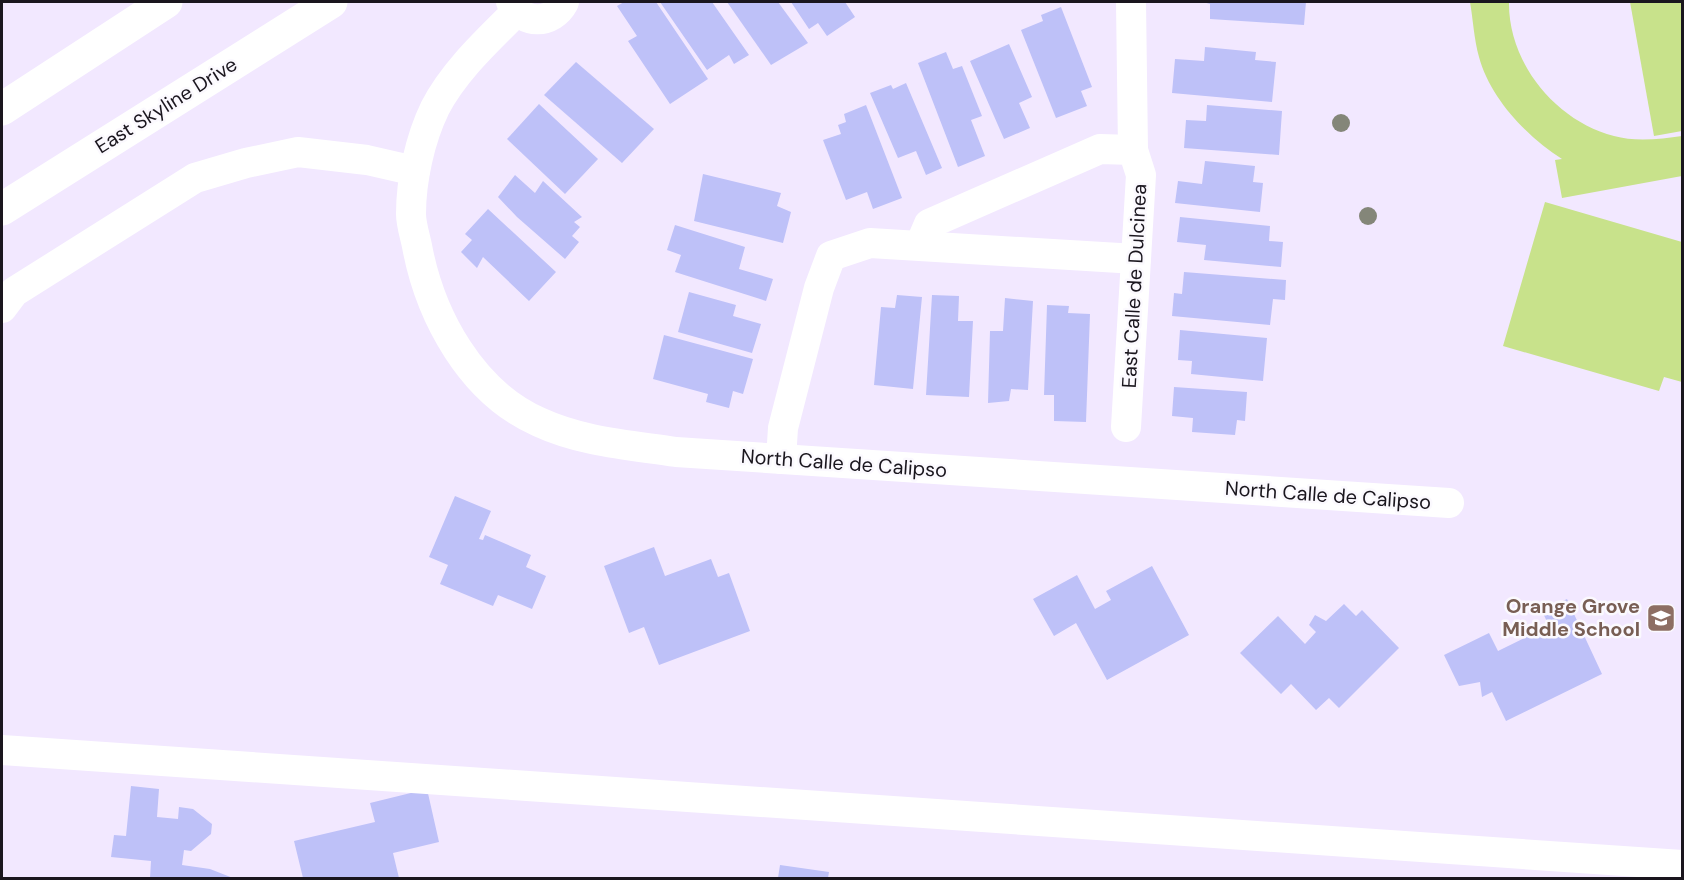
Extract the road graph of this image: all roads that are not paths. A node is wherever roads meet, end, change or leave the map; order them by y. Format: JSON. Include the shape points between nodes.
{"nodes":[{"id":1,"x":166,"y":2,"type":"edge"},
{"id":2,"x":331,"y":2,"type":"edge"},
{"id":3,"x":564,"y":2,"type":"edge"},
{"id":4,"x":1131,"y":2,"type":"edge"},
{"id":5,"x":514,"y":6,"type":"edge"},
{"id":6,"x":2,"y":110,"type":"edge"},
{"id":7,"x":1133,"y":150,"type":"junction"},
{"id":8,"x":415,"y":171,"type":"junction"},
{"id":9,"x":2,"y":209,"type":"edge"},
{"id":10,"x":920,"y":245,"type":"junction"},
{"id":11,"x":1137,"y":259,"type":"junction"},
{"id":12,"x":2,"y":308,"type":"edge"},
{"id":13,"x":1126,"y":427,"type":"dead end"},
{"id":14,"x":781,"y":459,"type":"junction"},
{"id":15,"x":1449,"y":503,"type":"dead end"},
{"id":16,"x":2,"y":750,"type":"edge"},
{"id":17,"x":1683,"y":866,"type":"edge"}],
"edges":[{"from":1,"to":6,"type":"main road"},
{"from":2,"to":9,"type":"main road","name":"East Skyline Drive"},
{"from":3,"to":5,"type":"street","via":[[558,11],[542,20],[524,17]]},
{"from":4,"to":7,"type":"street","name":"East Calle de Dulcinea"},
{"from":5,"to":8,"type":"street","name":"North Calle de Calipso","via":[[435,108]]},
{"from":7,"to":10,"type":"street","via":[[1100,149],[929,224]]},
{"from":7,"to":11,"type":"street","name":"East Calle de Dulcinea","via":[[1141,175]]},
{"from":8,"to":12,"type":"street","via":[[367,160],[298,152],[195,178],[14,292]]},
{"from":8,"to":14,"type":"street","name":"North Calle de Calipso","via":[[411,216],[422,275],[458,351],[498,398],[538,422],[590,440],[676,452]]},
{"from":10,"to":11,"type":"street"},
{"from":10,"to":14,"type":"street","via":[[870,243],[831,256],[786,417]]},
{"from":11,"to":13,"type":"street","name":"East Calle de Dulcinea"},
{"from":14,"to":15,"type":"street","name":"North Calle de Calipso"},
{"from":16,"to":17,"type":"street"}]}
